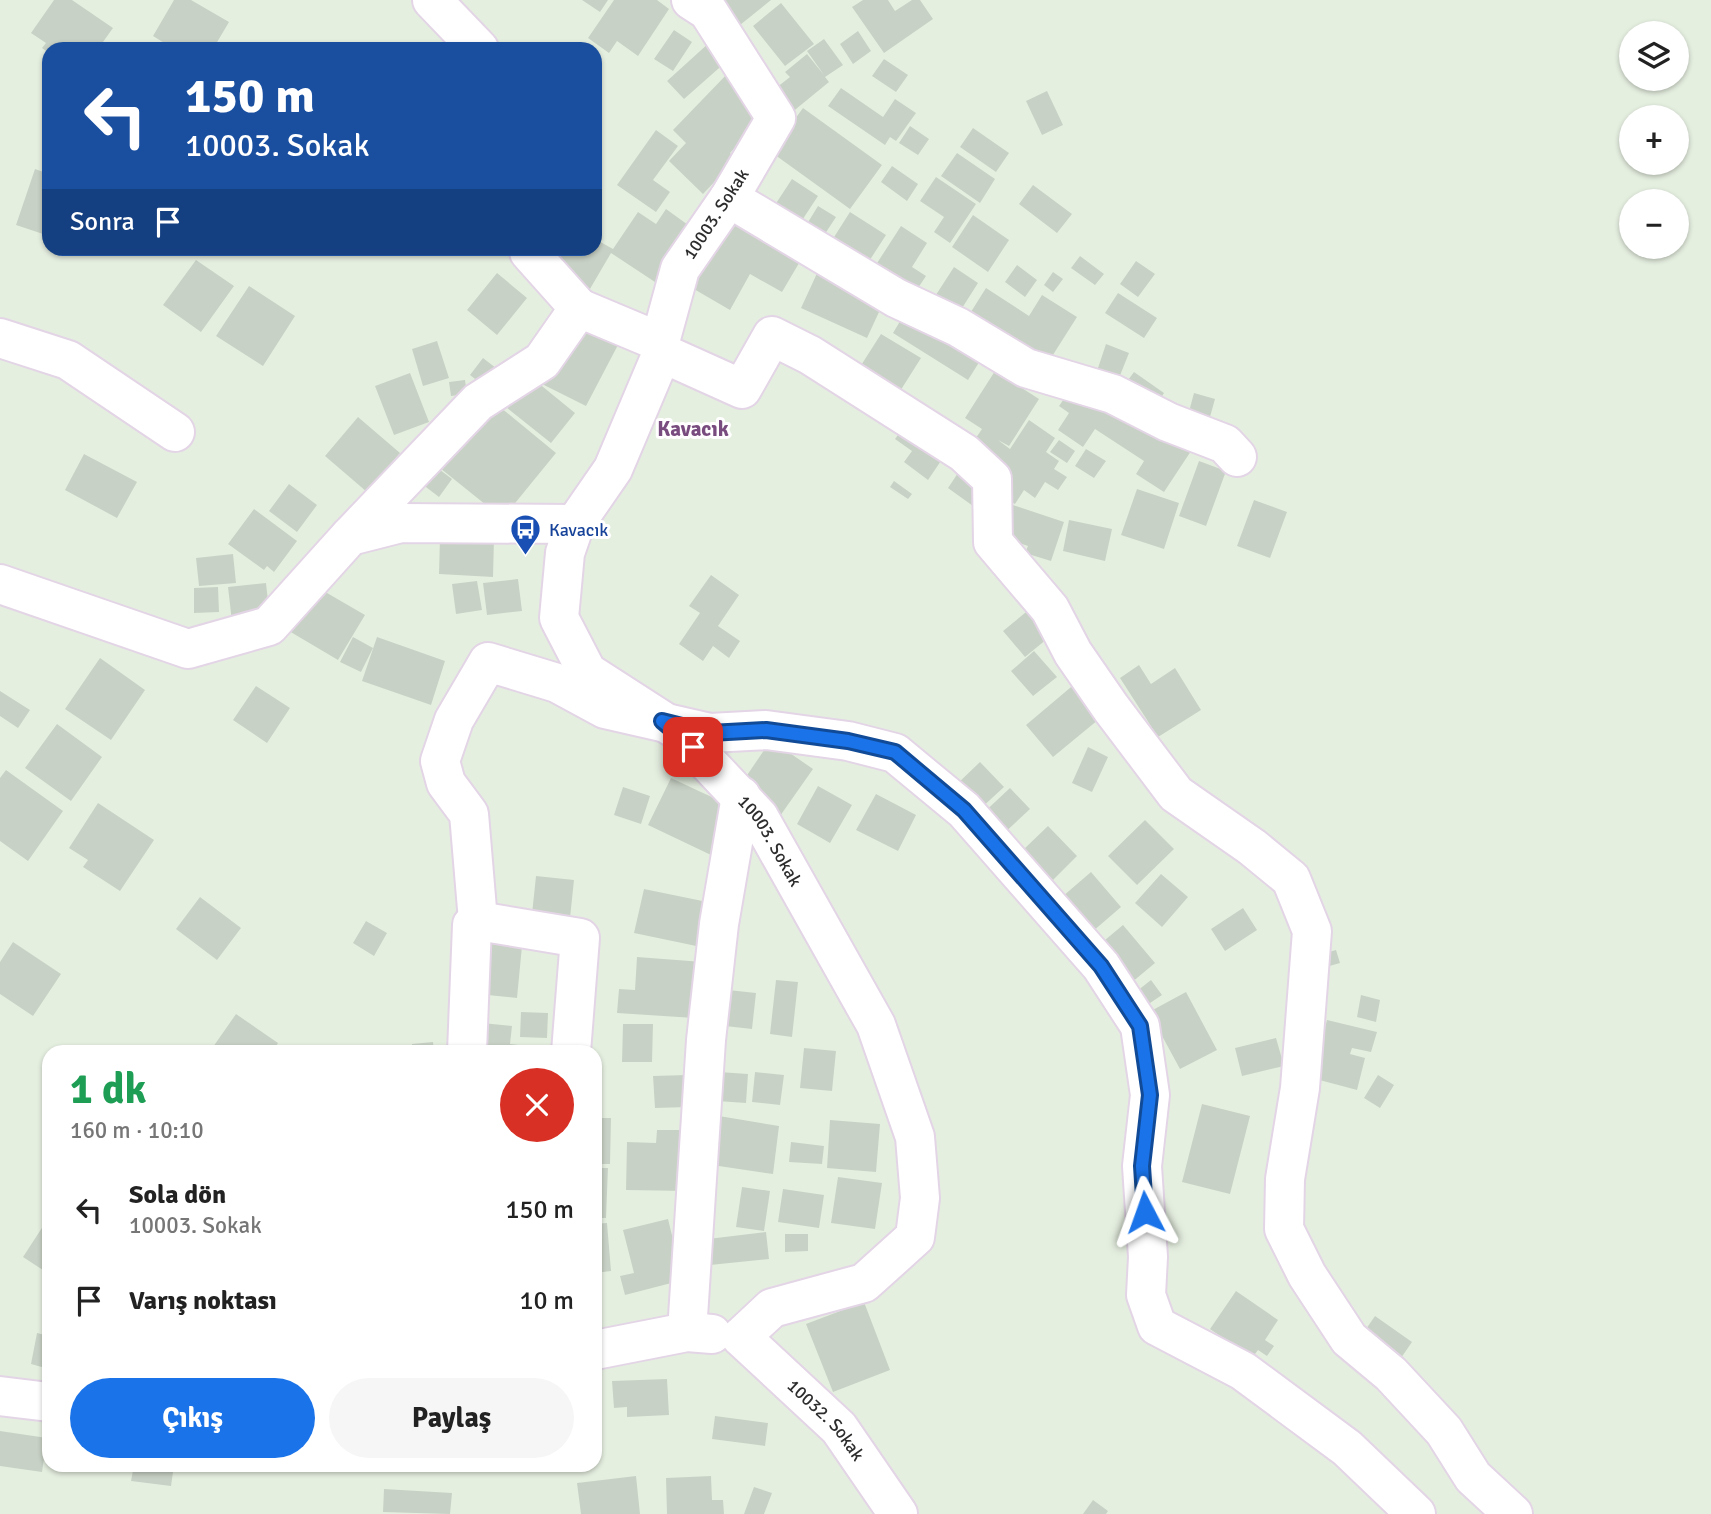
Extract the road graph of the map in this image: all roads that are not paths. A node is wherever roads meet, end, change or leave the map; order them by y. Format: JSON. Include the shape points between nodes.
{"nodes":[{"id":1,"x":432,"y":0,"type":"edge"},
{"id":2,"x":691,"y":0,"type":"edge"},
{"id":3,"x":472,"y":42,"type":"edge"},
{"id":4,"x":729,"y":198,"type":"junction"},
{"id":5,"x":534,"y":256,"type":"edge"},
{"id":6,"x":579,"y":308,"type":"junction"},
{"id":7,"x":0,"y":338,"type":"edge"},
{"id":8,"x":661,"y":348,"type":"junction"},
{"id":9,"x":174,"y":432,"type":"dead end"},
{"id":10,"x":1237,"y":457,"type":"dead end"},
{"id":11,"x":575,"y":524,"type":"junction"},
{"id":12,"x":350,"y":536,"type":"junction"},
{"id":13,"x":0,"y":584,"type":"edge"},
{"id":14,"x":662,"y":721,"type":"junction"},
{"id":15,"x":741,"y":796,"type":"junction"},
{"id":16,"x":478,"y":921,"type":"junction"},
{"id":17,"x":467,"y":1045,"type":"edge"},
{"id":18,"x":572,"y":1045,"type":"edge"},
{"id":19,"x":687,"y":1332,"type":"junction"},
{"id":20,"x":741,"y":1337,"type":"junction"},
{"id":21,"x":602,"y":1349,"type":"edge"},
{"id":22,"x":0,"y":1396,"type":"edge"},
{"id":23,"x":42,"y":1401,"type":"edge"},
{"id":24,"x":898,"y":1514,"type":"edge"},
{"id":25,"x":1416,"y":1514,"type":"edge"},
{"id":26,"x":1513,"y":1514,"type":"edge"}],
"edges":[{"from":1,"to":3,"type":"street"},
{"from":2,"to":4,"type":"street","name":"10003. Sokak","via":[[708,11],[776,118]]},
{"from":4,"to":8,"type":"street","name":"10003. Sokak","via":[[680,269]]},
{"from":4,"to":10,"type":"street","via":[[896,298],[958,327],[1026,368],[1113,394],[1225,444]]},
{"from":5,"to":6,"type":"street"},
{"from":6,"to":8,"type":"street"},
{"from":6,"to":12,"type":"street","via":[[542,361],[478,402]]},
{"from":7,"to":9,"type":"street","via":[[68,360]]},
{"from":8,"to":11,"type":"street","name":"10003. Sokak","via":[[613,469]]},
{"from":8,"to":26,"type":"street","via":[[742,390],[772,336],[810,355],[964,453],[992,479],[993,542],[1050,609],[1073,653],[1176,794],[1291,879],[1312,931],[1300,1088],[1285,1179],[1284,1229],[1307,1275],[1349,1339],[1391,1374],[1435,1421],[1472,1476]]},
{"from":11,"to":12,"type":"street","via":[[401,523]]},
{"from":11,"to":14,"type":"street","name":"10003. Sokak","via":[[565,553],[559,618],[587,672]]},
{"from":12,"to":13,"type":"street","via":[[269,626],[188,649]]},
{"from":14,"to":15,"type":"street","name":"10003. Sokak","via":[[677,730]]},
{"from":14,"to":16,"type":"street","via":[[605,709],[557,683],[488,662],[454,720],[439,761],[446,783],[469,814]]},
{"from":14,"to":25,"type":"street","via":[[710,733],[766,730],[895,752],[964,810],[1101,966],[1140,1026],[1150,1095],[1142,1166],[1146,1295],[1157,1326],[1243,1371],[1347,1448]]},
{"from":15,"to":19,"type":"street","via":[[719,924],[706,1041]]},
{"from":15,"to":20,"type":"street","name":"10003. Sokak","via":[[759,817],[876,1025],[915,1137],[920,1198],[915,1237],[864,1283],[772,1308]]},
{"from":16,"to":17,"type":"street","via":[[472,925]]},
{"from":16,"to":18,"type":"street","via":[[580,938]]},
{"from":19,"to":20,"type":"street"},
{"from":19,"to":21,"type":"street"},
{"from":20,"to":24,"type":"street","name":"10032. Sokak","via":[[839,1428]]},
{"from":22,"to":23,"type":"street"}]}
